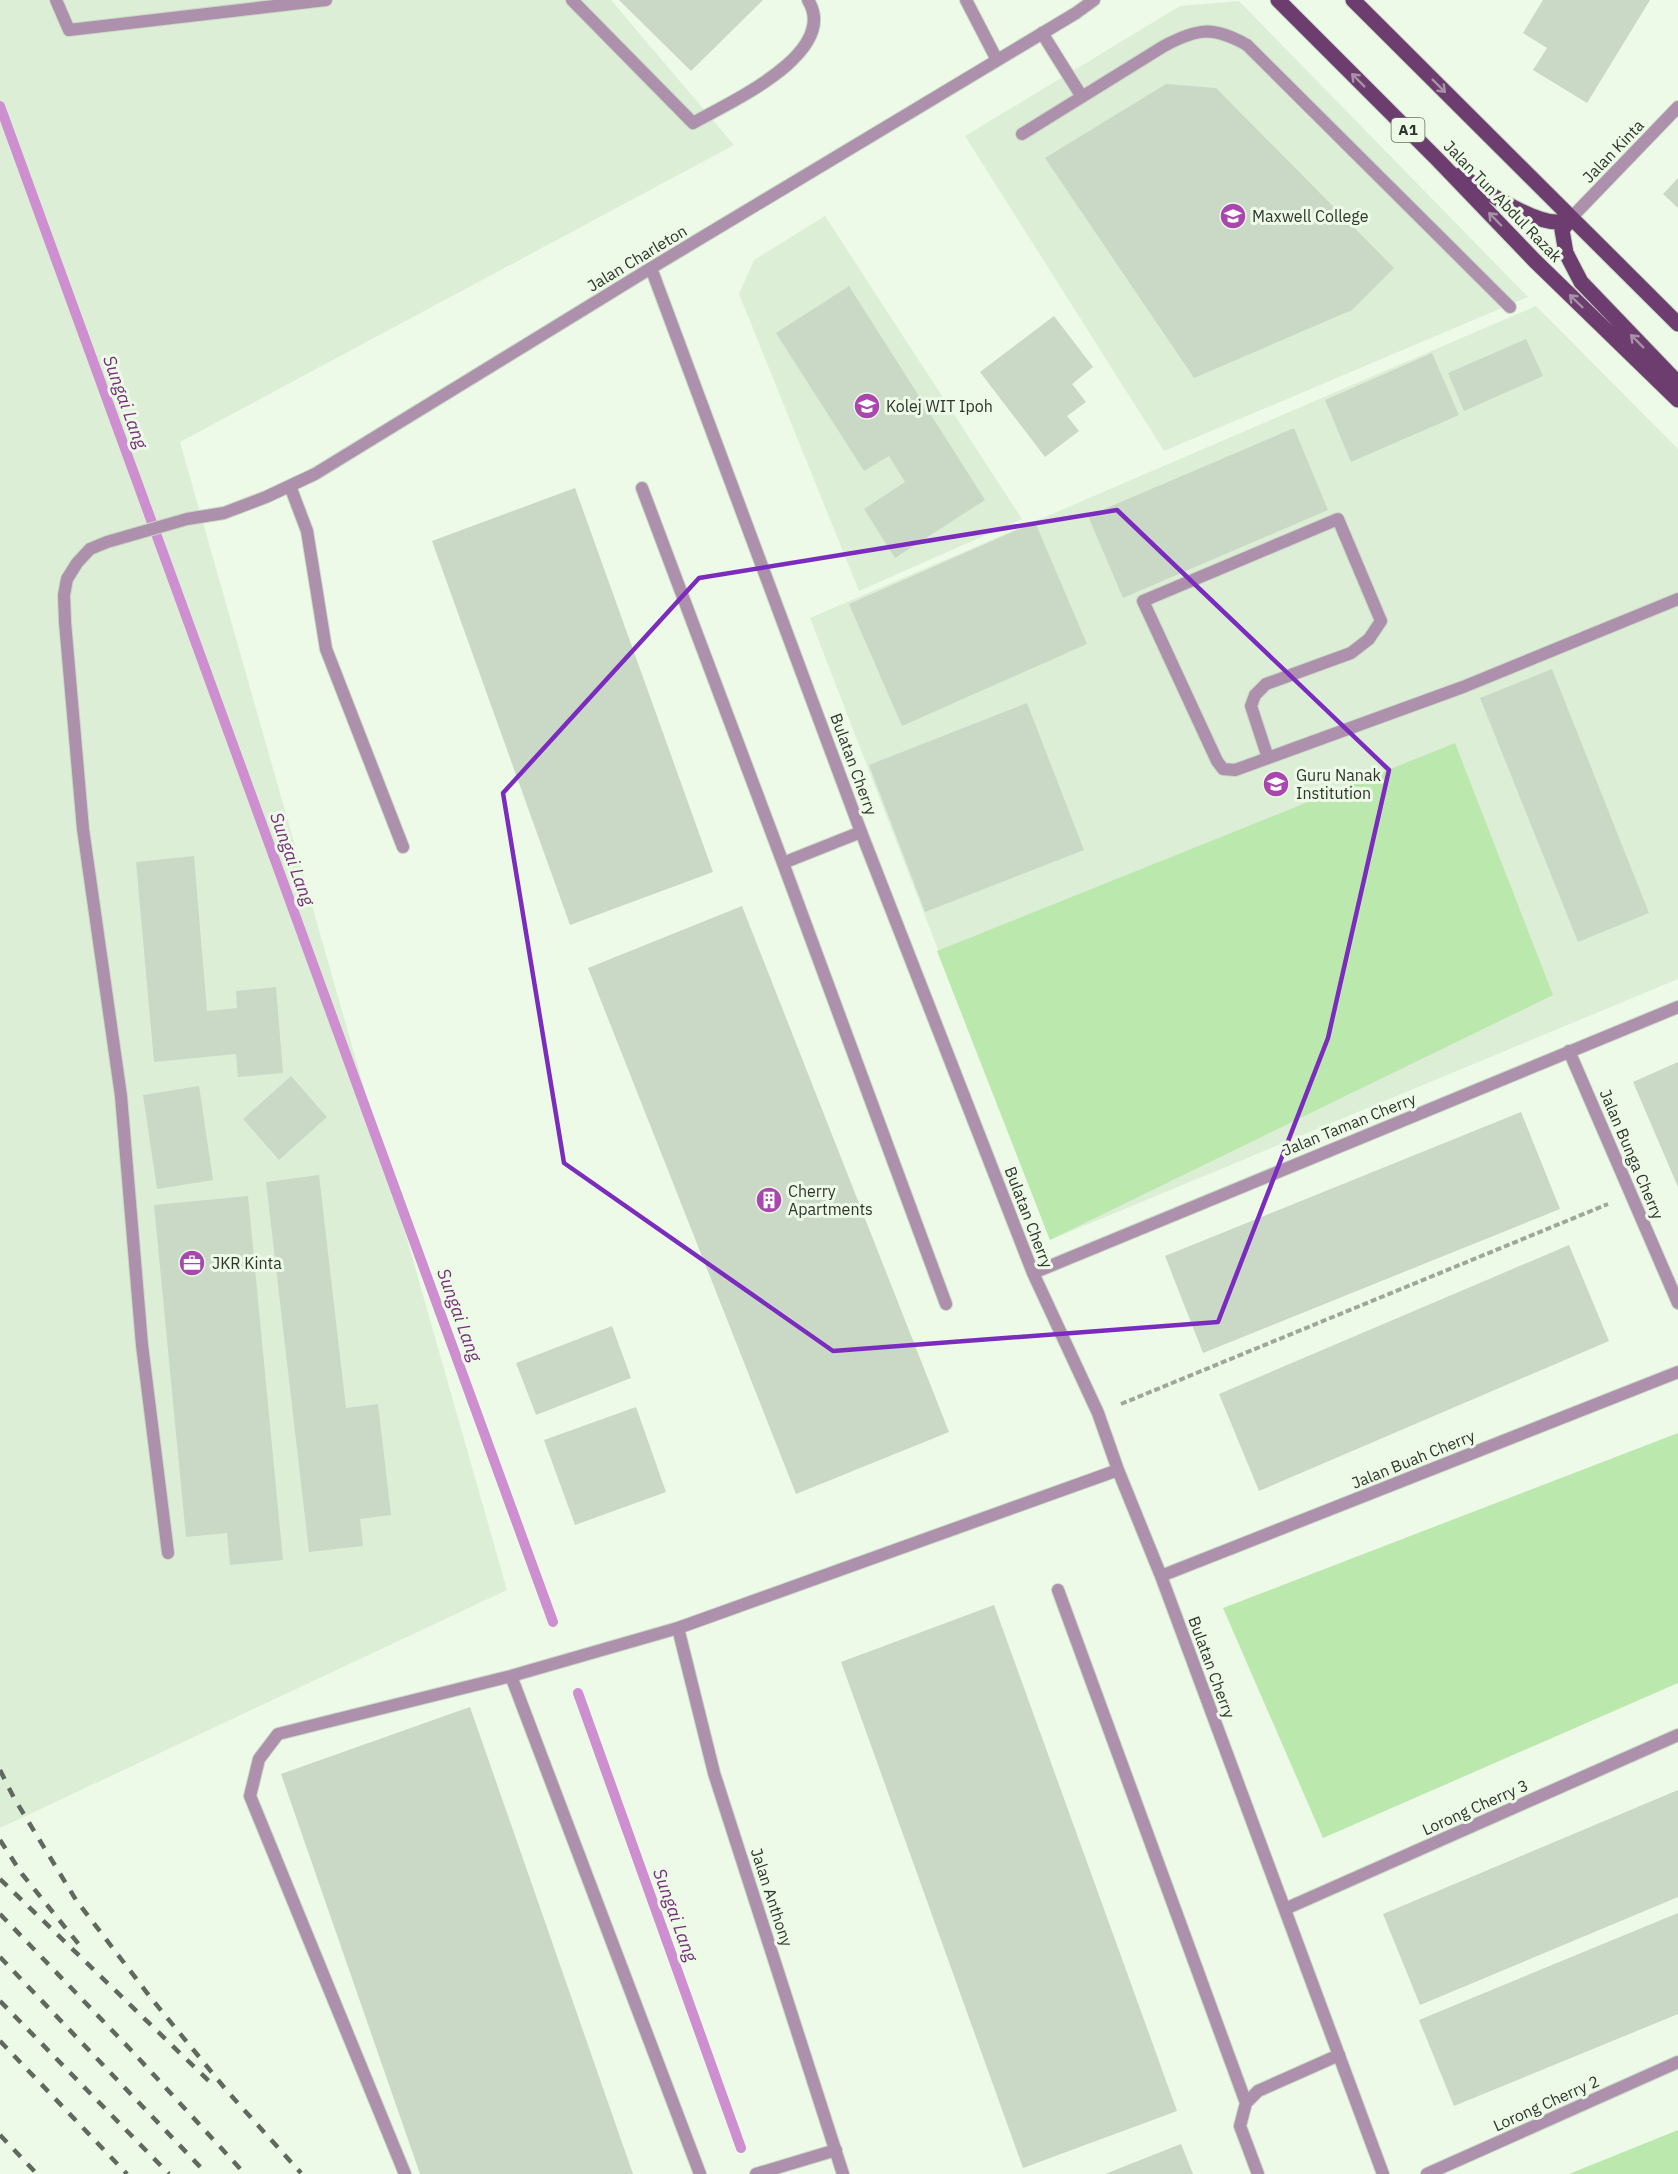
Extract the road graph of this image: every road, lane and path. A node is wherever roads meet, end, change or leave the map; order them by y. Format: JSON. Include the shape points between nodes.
{"nodes":[{"id":1,"x":56,"y":0,"type":"edge"},
{"id":2,"x":326,"y":0,"type":"edge"},
{"id":3,"x":572,"y":0,"type":"edge"},
{"id":4,"x":808,"y":0,"type":"edge"},
{"id":5,"x":966,"y":0,"type":"edge"},
{"id":6,"x":1094,"y":0,"type":"edge"},
{"id":7,"x":1278,"y":0,"type":"edge"},
{"id":8,"x":1353,"y":0,"type":"edge"},
{"id":9,"x":1042,"y":33,"type":"junction"},
{"id":10,"x":997,"y":60,"type":"junction"},
{"id":11,"x":1082,"y":97,"type":"junction"},
{"id":12,"x":1678,"y":107,"type":"edge"},
{"id":13,"x":1022,"y":134,"type":"dead end"},
{"id":14,"x":1440,"y":162,"type":"junction"},
{"id":15,"x":1571,"y":218,"type":"junction"},
{"id":16,"x":651,"y":268,"type":"junction"},
{"id":17,"x":1510,"y":307,"type":"dead end"},
{"id":18,"x":1678,"y":324,"type":"edge"},
{"id":19,"x":1678,"y":383,"type":"edge"},
{"id":20,"x":1678,"y":400,"type":"edge"},
{"id":21,"x":290,"y":486,"type":"junction"},
{"id":22,"x":642,"y":488,"type":"dead end"},
{"id":23,"x":1678,"y":599,"type":"edge"},
{"id":24,"x":1268,"y":758,"type":"junction"},
{"id":25,"x":861,"y":832,"type":"junction"},
{"id":26,"x":403,"y":847,"type":"dead end"},
{"id":27,"x":783,"y":863,"type":"junction"},
{"id":28,"x":1678,"y":1007,"type":"edge"},
{"id":29,"x":1569,"y":1051,"type":"junction"},
{"id":30,"x":1631,"y":1195,"type":"junction"},
{"id":31,"x":1033,"y":1273,"type":"junction"},
{"id":32,"x":1678,"y":1303,"type":"edge"},
{"id":33,"x":946,"y":1304,"type":"dead end"},
{"id":34,"x":1678,"y":1372,"type":"edge"},
{"id":35,"x":1098,"y":1413,"type":"junction"},
{"id":36,"x":1118,"y":1470,"type":"junction"},
{"id":37,"x":168,"y":1553,"type":"dead end"},
{"id":38,"x":1161,"y":1576,"type":"junction"},
{"id":39,"x":1058,"y":1590,"type":"dead end"},
{"id":40,"x":678,"y":1628,"type":"junction"},
{"id":41,"x":511,"y":1676,"type":"junction"},
{"id":42,"x":1678,"y":1735,"type":"edge"},
{"id":43,"x":1285,"y":1909,"type":"junction"},
{"id":44,"x":1339,"y":2055,"type":"junction"},
{"id":45,"x":1678,"y":2062,"type":"edge"},
{"id":46,"x":1246,"y":2103,"type":"junction"},
{"id":47,"x":836,"y":2150,"type":"junction"},
{"id":48,"x":405,"y":2174,"type":"edge"},
{"id":49,"x":700,"y":2174,"type":"edge"},
{"id":50,"x":756,"y":2174,"type":"edge"},
{"id":51,"x":843,"y":2174,"type":"edge"},
{"id":52,"x":1257,"y":2174,"type":"edge"},
{"id":53,"x":1383,"y":2174,"type":"edge"},
{"id":54,"x":1427,"y":2174,"type":"edge"}],
"edges":[{"from":1,"to":2,"type":"street","via":[[69,30]]},
{"from":3,"to":4,"type":"street","via":[[693,123],[792,62],[813,27],[814,9]]},
{"from":5,"to":10,"type":"street"},
{"from":6,"to":9,"type":"street","name":"Jalan Charleton"},
{"from":14,"to":7,"type":"main road","name":"Jalan Tun Abdul Razak","number":"A1","one_way":true},
{"from":8,"to":15,"type":"main road","one_way":true},
{"from":9,"to":10,"type":"street","name":"Jalan Charleton"},
{"from":9,"to":11,"type":"street"},
{"from":10,"to":16,"type":"street","name":"Jalan Charleton"},
{"from":11,"to":13,"type":"street"},
{"from":11,"to":17,"type":"street","via":[[1184,35],[1204,31],[1227,34],[1247,45]]},
{"from":12,"to":15,"type":"street","name":"Jalan Kinta"},
{"from":14,"to":15,"type":"main road","via":[[1531,215],[1557,222]]},
{"from":20,"to":14,"type":"main road","name":"Jalan Tun Abdul Razak","number":"A1","one_way":true},
{"from":15,"to":18,"type":"main road"},
{"from":19,"to":15,"type":"main road","one_way":true,"via":[[1581,282],[1566,253],[1562,230]]},
{"from":16,"to":21,"type":"street","name":"Jalan Charleton"},
{"from":16,"to":25,"type":"street","name":"Bulatan Cherry"},
{"from":21,"to":26,"type":"street","via":[[307,531],[326,649]]},
{"from":21,"to":37,"type":"street","name":"Jalan Charleton","via":[[224,513],[187,519],[90,549],[67,579],[64,595],[83,829],[121,1096],[142,1345]]},
{"from":22,"to":27,"type":"street"},
{"from":23,"to":24,"type":"street","via":[[1463,687]]},
{"from":24,"to":24,"type":"street","via":[[1235,770],[1223,769],[1143,601],[1338,519],[1382,621],[1369,639],[1351,653],[1266,684],[1255,695],[1251,706]]},
{"from":25,"to":27,"type":"street"},
{"from":25,"to":31,"type":"street","name":"Bulatan Cherry"},
{"from":27,"to":33,"type":"street"},
{"from":28,"to":29,"type":"street","name":"Jalan Taman Cherry"},
{"from":29,"to":30,"type":"street","name":"Jalan Bunga Cherry"},
{"from":29,"to":31,"type":"street","name":"Jalan Taman Cherry"},
{"from":30,"to":32,"type":"street","name":"Jalan Bunga Cherry"},
{"from":30,"to":35,"type":"path"},
{"from":31,"to":35,"type":"street","name":"Bulatan Cherry"},
{"from":34,"to":38,"type":"street","name":"Jalan Buah Cherry"},
{"from":35,"to":36,"type":"street","name":"Bulatan Cherry"},
{"from":36,"to":38,"type":"street","name":"Bulatan Cherry"},
{"from":36,"to":40,"type":"street"},
{"from":38,"to":43,"type":"street","name":"Bulatan Cherry"},
{"from":39,"to":46,"type":"street"},
{"from":40,"to":41,"type":"street"},
{"from":40,"to":47,"type":"street","name":"Jalan Anthony","via":[[714,1773]]},
{"from":41,"to":48,"type":"street","via":[[278,1734],[259,1759],[250,1796]]},
{"from":41,"to":49,"type":"street"},
{"from":42,"to":43,"type":"street","name":"Lorong Cherry 3"},
{"from":43,"to":44,"type":"street","name":"Bulatan Cherry"},
{"from":44,"to":46,"type":"street","via":[[1258,2091]]},
{"from":44,"to":53,"type":"street","name":"Bulatan Cherry"},
{"from":45,"to":54,"type":"street","name":"Lorong Cherry 2"},
{"from":46,"to":52,"type":"street","via":[[1240,2126]]},
{"from":47,"to":50,"type":"street"},
{"from":47,"to":51,"type":"street","name":"Jalan Anthony"}]}
